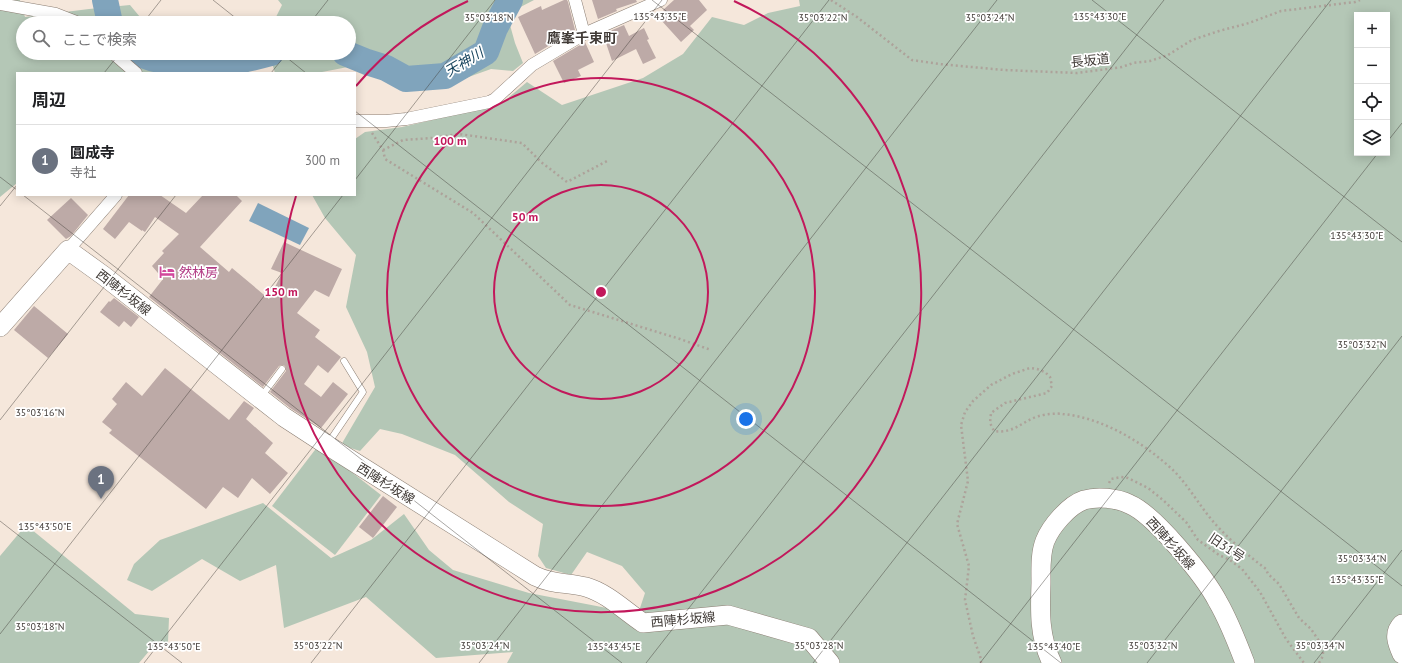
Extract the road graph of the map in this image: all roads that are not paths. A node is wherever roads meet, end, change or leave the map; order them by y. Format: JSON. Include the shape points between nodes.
{"nodes":[{"id":1,"x":575,"y":0,"type":"edge"},
{"id":2,"x":662,"y":0,"type":"edge"},
{"id":3,"x":0,"y":4,"type":"edge"},
{"id":4,"x":61,"y":16,"type":"edge"},
{"id":5,"x":584,"y":34,"type":"junction"},
{"id":6,"x":121,"y":60,"type":"edge"},
{"id":7,"x":135,"y":72,"type":"edge"},
{"id":8,"x":360,"y":121,"type":"edge"},
{"id":9,"x":115,"y":196,"type":"edge"},
{"id":10,"x":68,"y":250,"type":"junction"},
{"id":11,"x":0,"y":327,"type":"edge"},
{"id":12,"x":344,"y":361,"type":"dead end"},
{"id":13,"x":282,"y":369,"type":"dead end"},
{"id":14,"x":260,"y":398,"type":"junction"},
{"id":15,"x":326,"y":446,"type":"junction"},
{"id":16,"x":1402,"y":624,"type":"edge"},
{"id":17,"x":1402,"y":654,"type":"edge"},
{"id":18,"x":830,"y":663,"type":"edge"},
{"id":19,"x":1052,"y":663,"type":"edge"},
{"id":20,"x":1245,"y":663,"type":"edge"}],
"edges":[{"from":1,"to":5,"type":"street"},
{"from":2,"to":5,"type":"street"},
{"from":3,"to":4,"type":"street"},
{"from":5,"to":8,"type":"street","via":[[532,65],[489,102],[406,119]]},
{"from":6,"to":7,"type":"street"},
{"from":9,"to":10,"type":"street"},
{"from":10,"to":11,"type":"main road"},
{"from":10,"to":14,"type":"main road","name":"西陣杉坂線"},
{"from":12,"to":15,"type":"lane","via":[[363,392]]},
{"from":13,"to":14,"type":"lane"},
{"from":14,"to":15,"type":"main road","name":"西陣杉坂線"},
{"from":15,"to":18,"type":"main road","name":"西陣杉坂線","via":[[545,581],[586,587],[604,595],[643,623],[728,615],[809,638]]},
{"from":16,"to":17,"type":"main road","via":[[1396,634]]},
{"from":19,"to":20,"type":"main road","name":"西陣杉坂線","via":[[1046,652],[1040,622],[1041,562],[1045,542],[1056,522],[1070,509],[1084,500],[1098,499],[1111,499],[1130,504],[1162,530],[1209,586],[1228,620]]}]}
